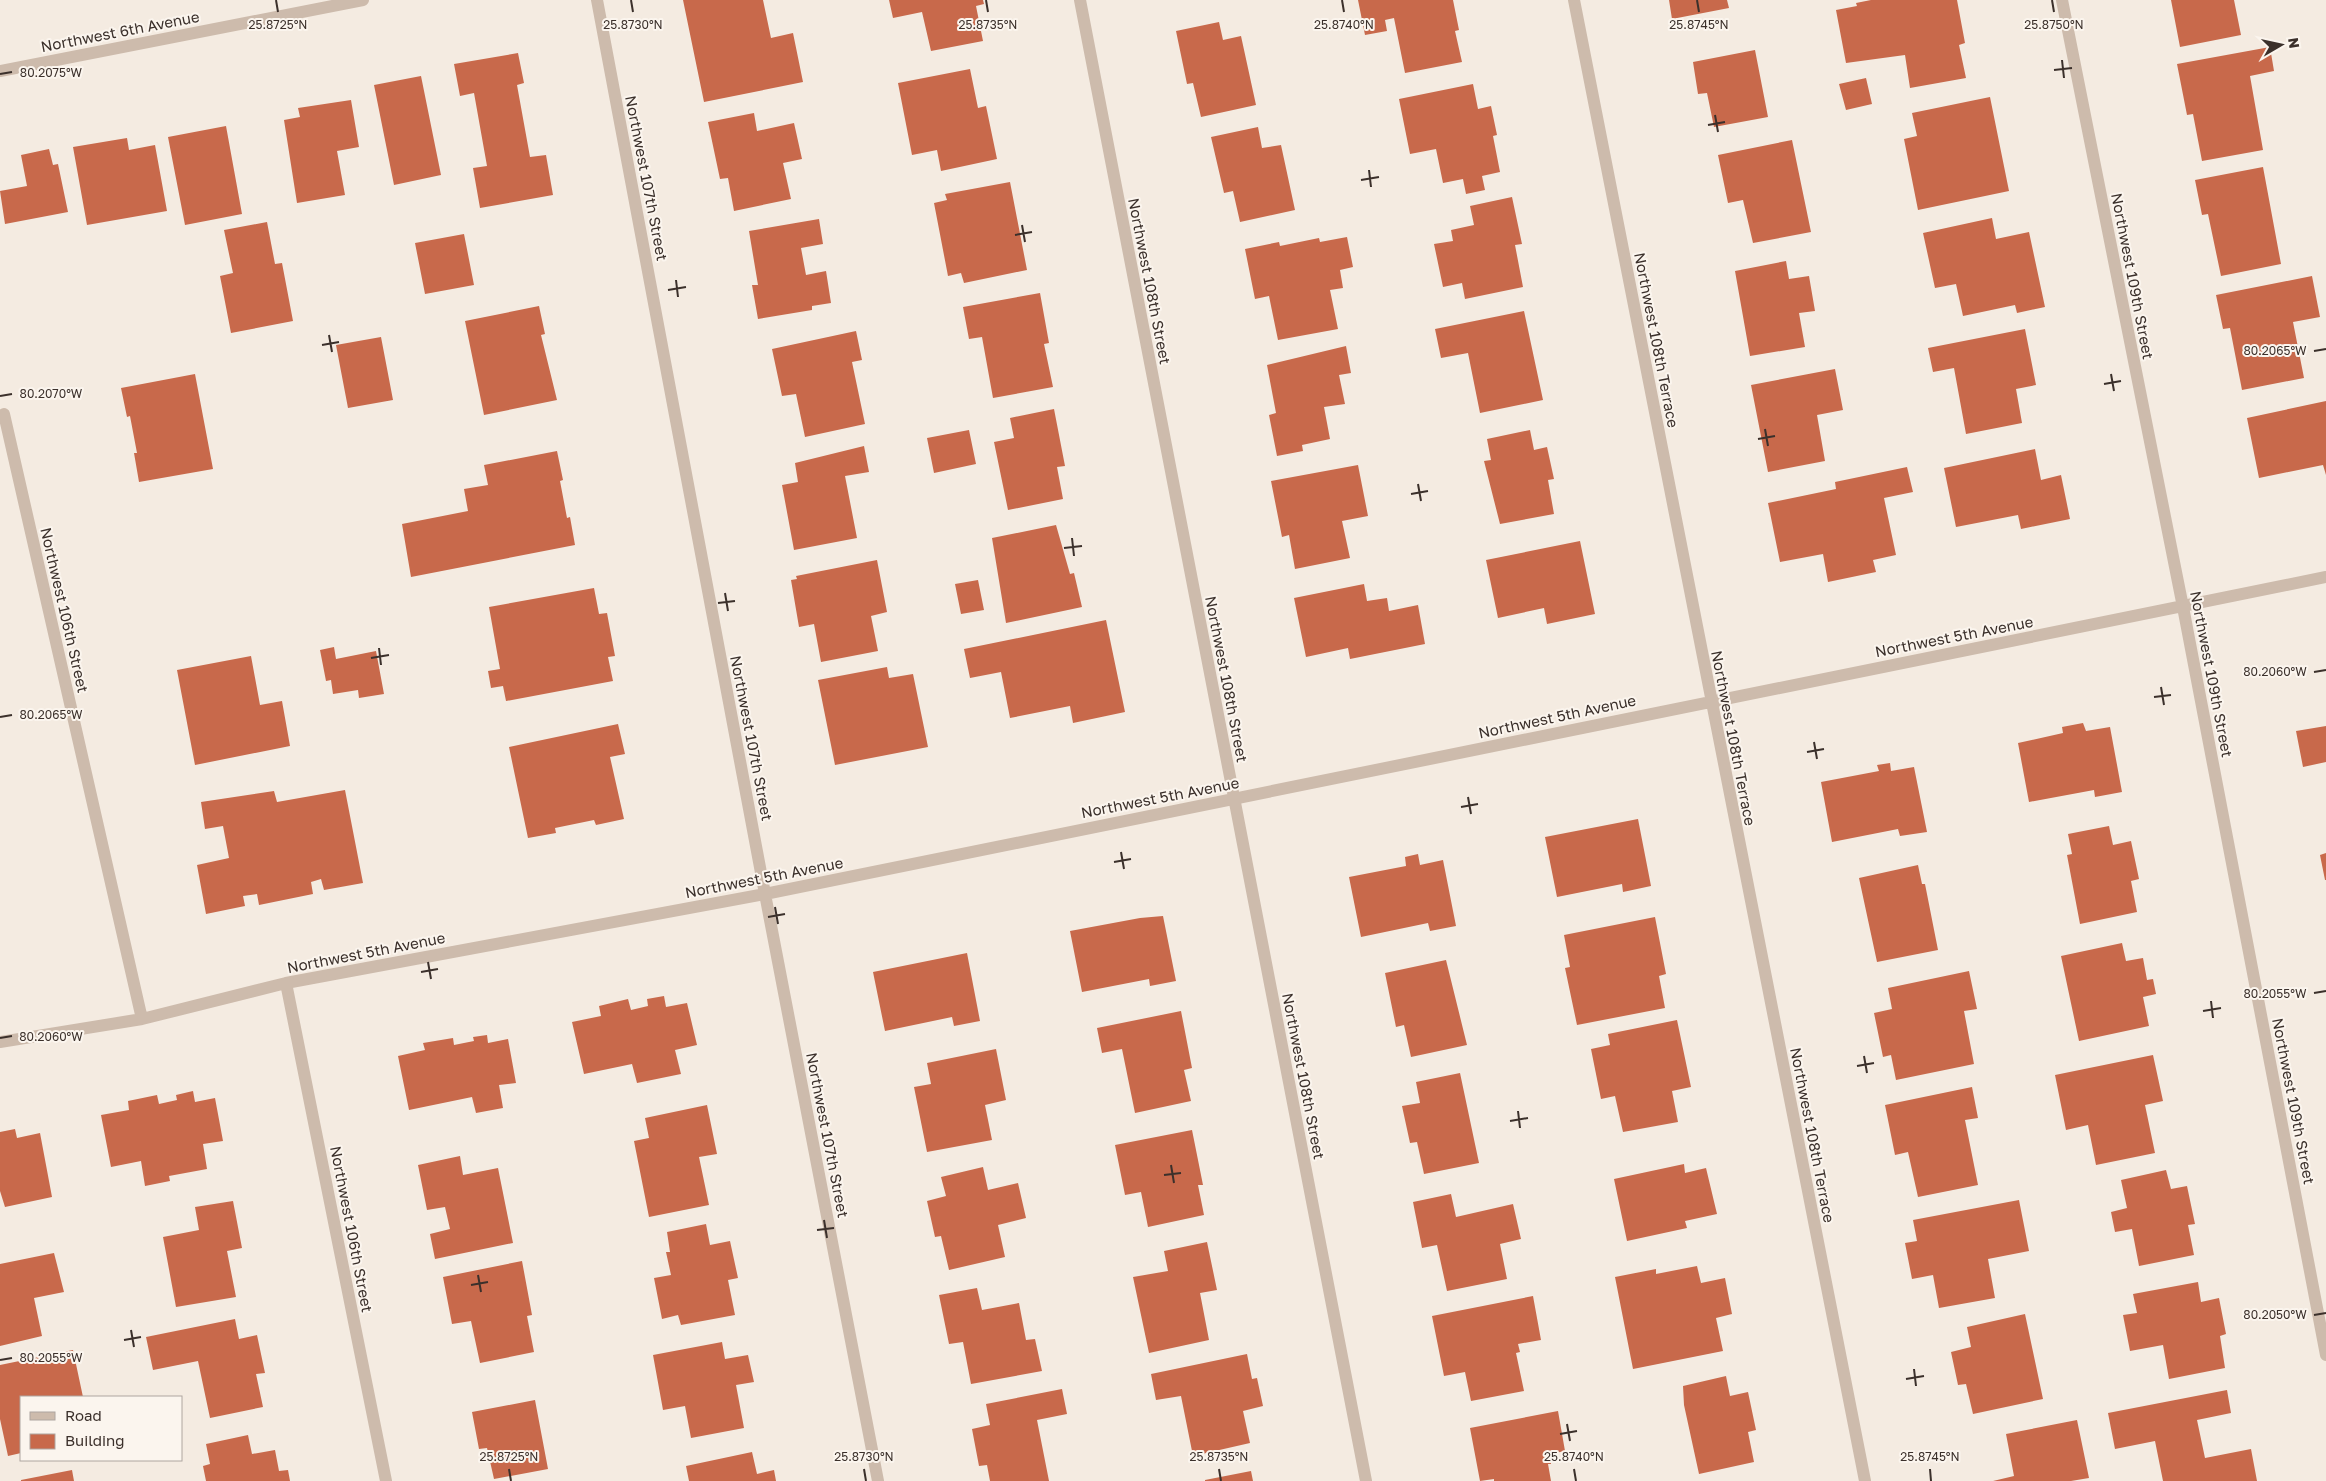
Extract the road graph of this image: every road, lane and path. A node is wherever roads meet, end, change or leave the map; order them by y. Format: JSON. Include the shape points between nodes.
{"nodes":[{"id":1,"x":363,"y":0,"type":"edge"},
{"id":2,"x":597,"y":0,"type":"edge"},
{"id":3,"x":1080,"y":0,"type":"edge"},
{"id":4,"x":1574,"y":0,"type":"edge"},
{"id":5,"x":2062,"y":0,"type":"edge"},
{"id":6,"x":0,"y":71,"type":"edge"},
{"id":7,"x":4,"y":414,"type":"dead end"},
{"id":8,"x":2326,"y":577,"type":"edge"},
{"id":9,"x":2183,"y":607,"type":"junction"},
{"id":10,"x":1710,"y":701,"type":"junction"},
{"id":11,"x":1233,"y":799,"type":"junction"},
{"id":12,"x":765,"y":894,"type":"junction"},
{"id":13,"x":286,"y":983,"type":"junction"},
{"id":14,"x":142,"y":1018,"type":"junction"},
{"id":15,"x":0,"y":1042,"type":"edge"},
{"id":16,"x":2326,"y":1354,"type":"edge"},
{"id":17,"x":386,"y":1481,"type":"edge"},
{"id":18,"x":878,"y":1481,"type":"edge"},
{"id":19,"x":1366,"y":1481,"type":"edge"},
{"id":20,"x":1865,"y":1481,"type":"edge"}],
"edges":[{"from":1,"to":6,"type":"street","name":"Northwest 6th Avenue"},
{"from":2,"to":12,"type":"street","name":"Northwest 107th Street"},
{"from":3,"to":11,"type":"street","name":"Northwest 108th Street"},
{"from":4,"to":10,"type":"street","name":"Northwest 108th Terrace"},
{"from":5,"to":9,"type":"street","name":"Northwest 109th Street"},
{"from":7,"to":14,"type":"street","name":"Northwest 106th Street"},
{"from":8,"to":9,"type":"street","name":"Northwest 5th Avenue"},
{"from":9,"to":10,"type":"street","name":"Northwest 5th Avenue"},
{"from":9,"to":16,"type":"street","name":"Northwest 109th Street"},
{"from":10,"to":11,"type":"street","name":"Northwest 5th Avenue"},
{"from":10,"to":20,"type":"street","name":"Northwest 108th Terrace"},
{"from":11,"to":12,"type":"street","name":"Northwest 5th Avenue"},
{"from":11,"to":19,"type":"street","name":"Northwest 108th Street"},
{"from":12,"to":13,"type":"street","name":"Northwest 5th Avenue"},
{"from":12,"to":18,"type":"street","name":"Northwest 107th Street"},
{"from":13,"to":14,"type":"street","name":"Northwest 5th Avenue"},
{"from":13,"to":17,"type":"street","name":"Northwest 106th Street"},
{"from":14,"to":15,"type":"street","name":"Northwest 5th Avenue"}]}
